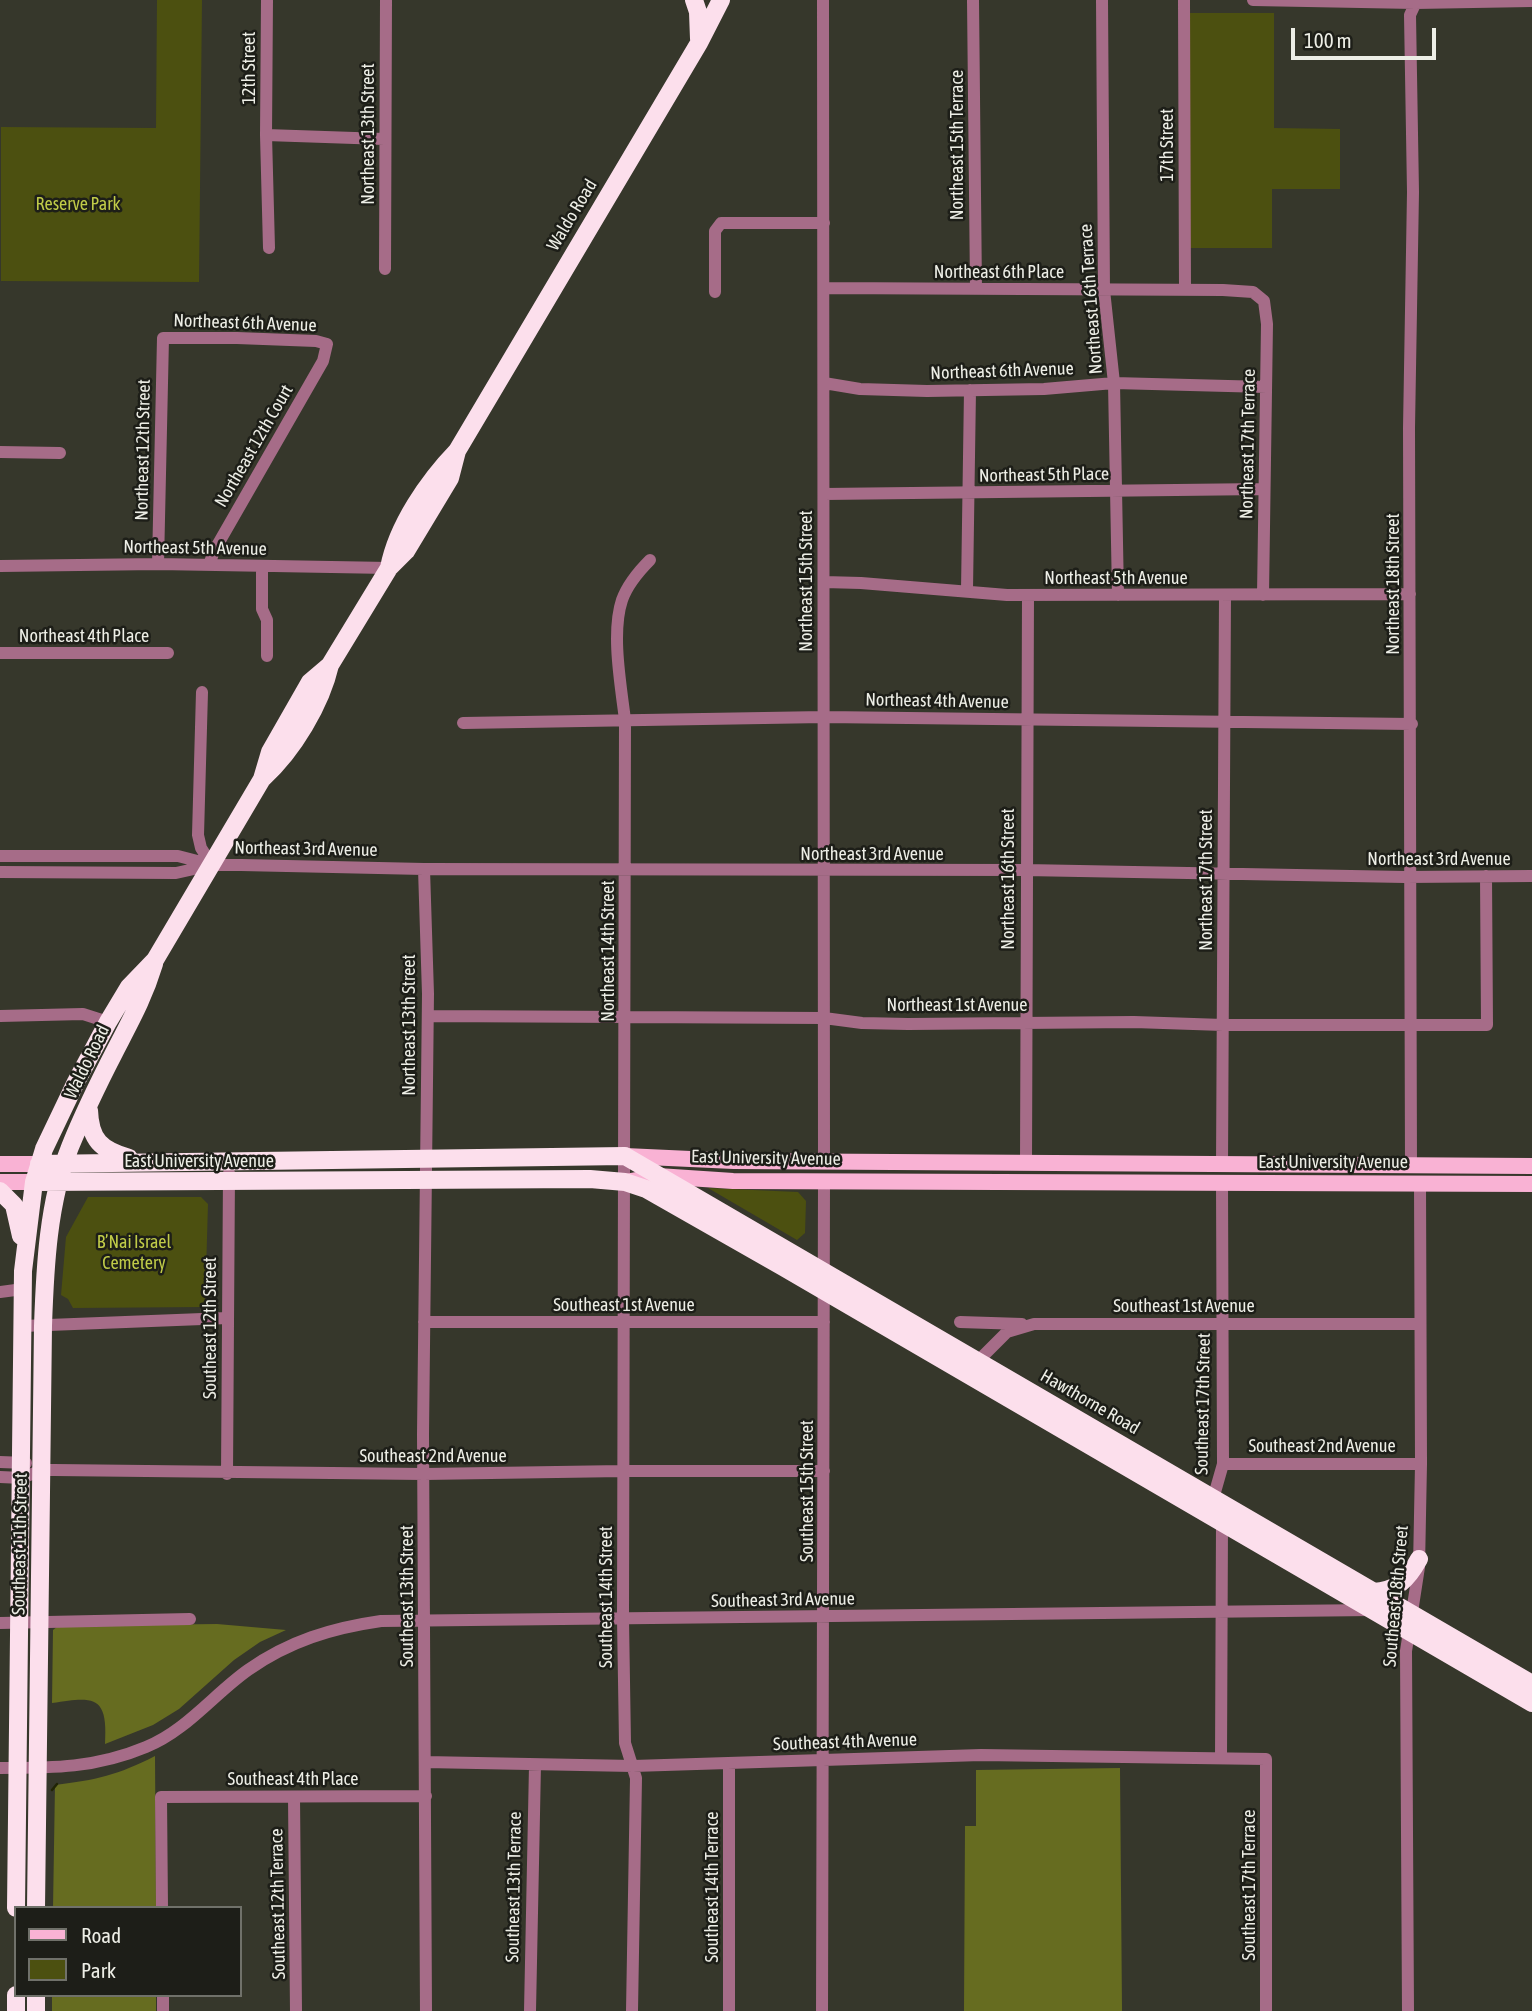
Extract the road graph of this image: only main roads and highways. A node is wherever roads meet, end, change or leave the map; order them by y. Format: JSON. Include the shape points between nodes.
{"nodes":[{"id":1,"x":694,"y":0,"type":"edge"},
{"id":2,"x":721,"y":0,"type":"edge"},
{"id":3,"x":699,"y":43,"type":"junction"},
{"id":4,"x":155,"y":960,"type":"junction"},
{"id":5,"x":89,"y":1107,"type":"junction"},
{"id":6,"x":625,"y":1156,"type":"junction"},
{"id":7,"x":824,"y":1161,"type":"junction"},
{"id":8,"x":146,"y":1162,"type":"junction"},
{"id":9,"x":1026,"y":1162,"type":"junction"},
{"id":10,"x":65,"y":1163,"type":"junction"},
{"id":11,"x":0,"y":1164,"type":"edge"},
{"id":12,"x":39,"y":1164,"type":"junction"},
{"id":13,"x":1222,"y":1165,"type":"junction"},
{"id":14,"x":1411,"y":1166,"type":"junction"},
{"id":15,"x":1532,"y":1166,"type":"edge"},
{"id":16,"x":658,"y":1175,"type":"junction"},
{"id":17,"x":625,"y":1181,"type":"junction"},
{"id":18,"x":824,"y":1181,"type":"junction"},
{"id":19,"x":0,"y":1182,"type":"edge"},
{"id":20,"x":34,"y":1182,"type":"junction"},
{"id":21,"x":60,"y":1182,"type":"junction"},
{"id":22,"x":1026,"y":1182,"type":"junction"},
{"id":23,"x":1222,"y":1183,"type":"junction"},
{"id":24,"x":1420,"y":1184,"type":"junction"},
{"id":25,"x":1532,"y":1184,"type":"edge"},
{"id":26,"x":0,"y":1191,"type":"edge"},
{"id":27,"x":24,"y":1254,"type":"junction"},
{"id":28,"x":973,"y":1368,"type":"junction"},
{"id":29,"x":1419,"y":1559,"type":"road end"},
{"id":30,"x":1373,"y":1592,"type":"junction"},
{"id":31,"x":1410,"y":1622,"type":"junction"},
{"id":32,"x":1532,"y":1684,"type":"edge"},
{"id":33,"x":1532,"y":1703,"type":"edge"},
{"id":34,"x":8,"y":1768,"type":"edge"},
{"id":35,"x":16,"y":1906,"type":"edge"},
{"id":36,"x":36,"y":1906,"type":"edge"}],
"edges":[{"from":1,"to":3,"type":"highway"},
{"from":2,"to":3,"type":"highway","name":"Waldo Road"},
{"from":3,"to":4,"type":"highway","name":"Waldo Road","via":[[457,451],[436,472],[393,544],[389,568],[330,665],[324,689],[282,761],[262,779]]},
{"from":4,"to":5,"type":"highway","name":"Waldo Road","via":[[146,993]]},
{"from":4,"to":12,"type":"highway","name":"Waldo Road","via":[[129,987],[108,1021]]},
{"from":5,"to":8,"type":"highway","via":[[89,1124],[98,1142],[117,1154]]},
{"from":5,"to":10,"type":"highway","name":"Waldo Road"},
{"from":6,"to":7,"type":"main road","name":"East University Avenue"},
{"from":6,"to":8,"type":"highway","name":"East University Avenue"},
{"from":6,"to":16,"type":"highway","name":"Hawthorne Road"},
{"from":7,"to":9,"type":"main road","name":"East University Avenue"},
{"from":7,"to":18,"type":"main road"},
{"from":8,"to":10,"type":"highway","name":"East University Avenue"},
{"from":9,"to":13,"type":"main road","name":"East University Avenue"},
{"from":9,"to":22,"type":"main road"},
{"from":10,"to":12,"type":"highway","name":"East University Avenue"},
{"from":10,"to":21,"type":"highway","name":"Waldo Road"},
{"from":11,"to":12,"type":"main road","name":"East University Avenue"},
{"from":12,"to":20,"type":"highway","name":"Southeast 11th Street"},
{"from":13,"to":14,"type":"main road","name":"East University Avenue"},
{"from":13,"to":23,"type":"main road"},
{"from":14,"to":15,"type":"main road","name":"East University Avenue"},
{"from":14,"to":24,"type":"main road"},
{"from":16,"to":17,"type":"main road","name":"East University Avenue"},
{"from":16,"to":18,"type":"main road","name":"East University Avenue"},
{"from":16,"to":28,"type":"highway","name":"Hawthorne Road","via":[[824,1272]]},
{"from":17,"to":21,"type":"highway","name":"East University Avenue"},
{"from":17,"to":28,"type":"highway","name":"Hawthorne Road"},
{"from":18,"to":22,"type":"main road","name":"East University Avenue"},
{"from":19,"to":20,"type":"main road","name":"East University Avenue"},
{"from":20,"to":21,"type":"highway","name":"East University Avenue"},
{"from":20,"to":27,"type":"highway","name":"Southeast 11th Street"},
{"from":21,"to":36,"type":"highway","name":"Southeast 11th Street","via":[[47,1259],[43,1326]]},
{"from":22,"to":23,"type":"main road","name":"East University Avenue"},
{"from":23,"to":24,"type":"main road","name":"East University Avenue"},
{"from":24,"to":25,"type":"main road","name":"East University Avenue"},
{"from":26,"to":27,"type":"highway","via":[[14,1205]]},
{"from":27,"to":34,"type":"highway","name":"Southeast 11th Street","via":[[19,1623]]},
{"from":28,"to":30,"type":"highway","name":"Hawthorne Road"},
{"from":28,"to":31,"type":"highway","name":"Hawthorne Road","via":[[1222,1523],[1372,1610]]},
{"from":29,"to":30,"type":"highway","via":[[1396,1587]]},
{"from":30,"to":31,"type":"highway","name":"Hawthorne Road"},
{"from":31,"to":32,"type":"highway","name":"Hawthorne Road"},
{"from":31,"to":33,"type":"highway","name":"Hawthorne Road"},
{"from":34,"to":35,"type":"highway","name":"Southeast 11th Street"}]}
